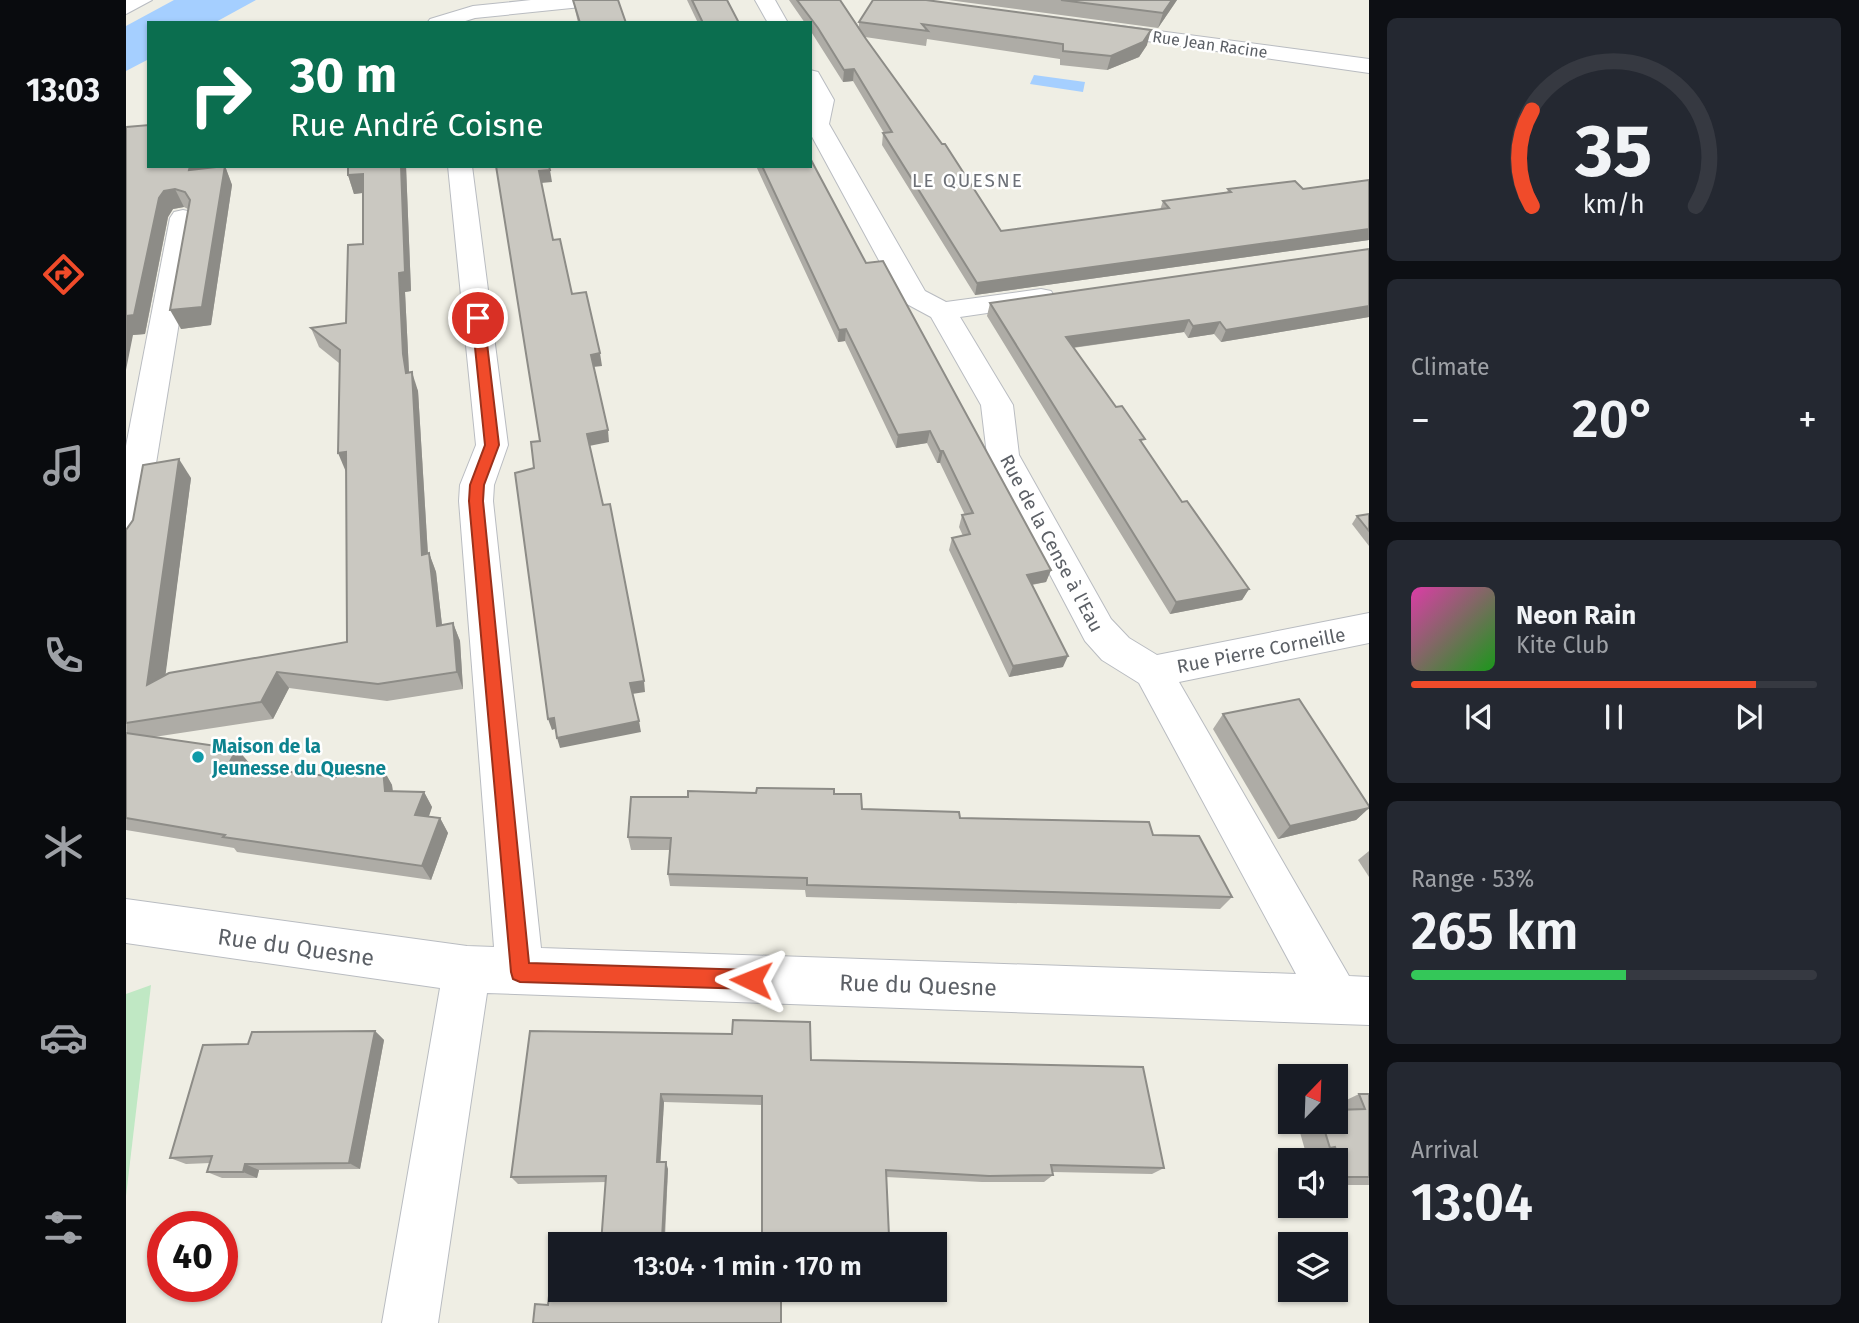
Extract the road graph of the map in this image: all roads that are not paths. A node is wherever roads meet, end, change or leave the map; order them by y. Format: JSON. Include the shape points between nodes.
{"nodes":[{"id":1,"x":142,"y":0,"type":"edge"},
{"id":2,"x":591,"y":0,"type":"edge"},
{"id":3,"x":765,"y":0,"type":"edge"},
{"id":4,"x":126,"y":8,"type":"edge"},
{"id":5,"x":441,"y":21,"type":"edge"},
{"id":6,"x":777,"y":21,"type":"edge"},
{"id":7,"x":1078,"y":26,"type":"edge"},
{"id":8,"x":1369,"y":66,"type":"edge"},
{"id":9,"x":812,"y":81,"type":"edge"},
{"id":10,"x":460,"y":168,"type":"edge"},
{"id":11,"x":183,"y":218,"type":"edge"},
{"id":12,"x":1066,"y":293,"type":"edge"},
{"id":13,"x":942,"y":311,"type":"junction"},
{"id":14,"x":126,"y":537,"type":"edge"},
{"id":15,"x":1369,"y":628,"type":"edge"},
{"id":16,"x":1153,"y":671,"type":"junction"},
{"id":17,"x":126,"y":921,"type":"edge"},
{"id":18,"x":467,"y":969,"type":"junction"},
{"id":19,"x":520,"y":972,"type":"junction"},
{"id":20,"x":1352,"y":999,"type":"edge"},
{"id":21,"x":410,"y":1323,"type":"edge"}],
"edges":[{"from":1,"to":4,"type":"street"},
{"from":2,"to":5,"type":"street","via":[[462,13]]},
{"from":3,"to":6,"type":"street"},
{"from":7,"to":8,"type":"street","name":"Rue Jean Racine"},
{"from":9,"to":13,"type":"street","name":"Rue de la Cense à l'Eau","via":[[822,100],[817,124],[902,278],[915,297]]},
{"from":10,"to":19,"type":"street","via":[[492,445],[476,501]]},
{"from":11,"to":14,"type":"street"},
{"from":12,"to":13,"type":"street"},
{"from":13,"to":16,"type":"street","name":"Rue de la Cense à l'Eau","via":[[997,405],[1003,455],[1098,630],[1125,657]]},
{"from":15,"to":16,"type":"street","name":"Rue Pierre Corneille"},
{"from":16,"to":20,"type":"street"},
{"from":17,"to":18,"type":"street","name":"Rue du Quesne"},
{"from":18,"to":19,"type":"street","name":"Rue du Quesne"},
{"from":18,"to":21,"type":"street"},
{"from":19,"to":20,"type":"street","name":"Rue du Quesne"}]}
